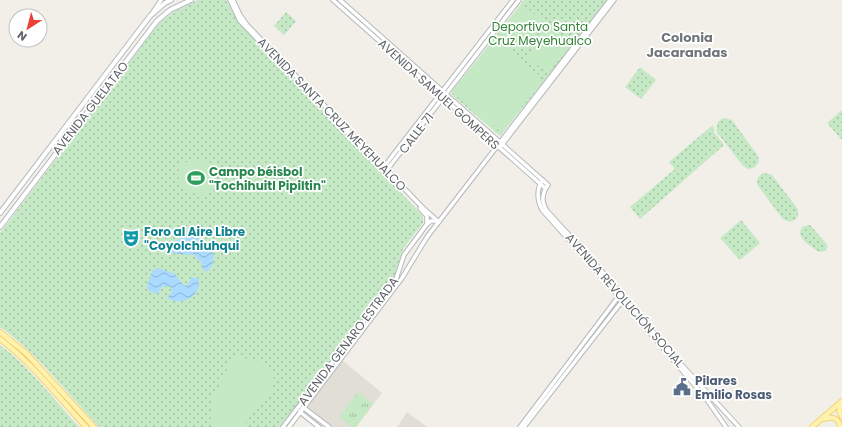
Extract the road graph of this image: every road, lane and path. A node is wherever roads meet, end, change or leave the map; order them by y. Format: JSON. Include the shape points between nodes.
{"nodes":[{"id":1,"x":162,"y":0,"type":"edge"},
{"id":2,"x":171,"y":0,"type":"edge"},
{"id":3,"x":184,"y":0,"type":"edge"},
{"id":4,"x":190,"y":0,"type":"edge"},
{"id":5,"x":231,"y":0,"type":"edge"},
{"id":6,"x":333,"y":0,"type":"edge"},
{"id":7,"x":340,"y":0,"type":"edge"},
{"id":8,"x":514,"y":0,"type":"edge"},
{"id":9,"x":519,"y":0,"type":"edge"},
{"id":10,"x":610,"y":0,"type":"edge"},
{"id":11,"x":614,"y":0,"type":"edge"},
{"id":12,"x":181,"y":4,"type":"junction"},
{"id":13,"x":150,"y":16,"type":"junction"},
{"id":14,"x":443,"y":95,"type":"junction"},
{"id":15,"x":60,"y":134,"type":"junction"},
{"id":16,"x":66,"y":139,"type":"junction"},
{"id":17,"x":499,"y":145,"type":"junction"},
{"id":18,"x":397,"y":150,"type":"junction"},
{"id":19,"x":400,"y":153,"type":"junction"},
{"id":20,"x":385,"y":169,"type":"junction"},
{"id":21,"x":541,"y":182,"type":"junction"},
{"id":22,"x":547,"y":186,"type":"joint"},
{"id":23,"x":19,"y":188,"type":"junction"},
{"id":24,"x":26,"y":192,"type":"junction"},
{"id":25,"x":0,"y":213,"type":"edge"},
{"id":26,"x":440,"y":222,"type":"junction"},
{"id":27,"x":427,"y":224,"type":"junction"},
{"id":28,"x":0,"y":227,"type":"edge"},
{"id":29,"x":413,"y":243,"type":"junction"},
{"id":30,"x":420,"y":247,"type":"junction"},
{"id":31,"x":620,"y":295,"type":"junction"},
{"id":32,"x":623,"y":299,"type":"junction"},
{"id":33,"x":618,"y":303,"type":"junction"},
{"id":34,"x":0,"y":332,"type":"edge"},
{"id":35,"x":0,"y":339,"type":"edge"},
{"id":36,"x":313,"y":388,"type":"junction"},
{"id":37,"x":547,"y":395,"type":"junction"},
{"id":38,"x":62,"y":397,"type":"junction"},
{"id":39,"x":842,"y":402,"type":"edge"},
{"id":40,"x":74,"y":406,"type":"junction"},
{"id":41,"x":70,"y":409,"type":"junction"},
{"id":42,"x":302,"y":410,"type":"junction"},
{"id":43,"x":842,"y":418,"type":"edge"},
{"id":44,"x":820,"y":420,"type":"junction"},
{"id":45,"x":86,"y":427,"type":"edge"},
{"id":46,"x":94,"y":427,"type":"edge"},
{"id":47,"x":283,"y":427,"type":"edge"},
{"id":48,"x":289,"y":427,"type":"edge"},
{"id":49,"x":319,"y":427,"type":"edge"},
{"id":50,"x":329,"y":427,"type":"edge"},
{"id":51,"x":520,"y":427,"type":"edge"},
{"id":52,"x":524,"y":427,"type":"edge"},
{"id":53,"x":726,"y":427,"type":"edge"},
{"id":54,"x":739,"y":427,"type":"edge"},
{"id":55,"x":812,"y":427,"type":"edge"},
{"id":56,"x":840,"y":427,"type":"edge"}],
"edges":[{"from":1,"to":13,"type":"street","name":"AVENIDA GUELATAO"},
{"from":2,"to":13,"type":"main road","name":"AVENIDA GUELATAO"},
{"from":3,"to":12,"type":"street"},
{"from":4,"to":12,"type":"main road","name":"AVENIDA GUELATAO"},
{"from":5,"to":20,"type":"street","name":"AVENIDA SANTA CRUZ MEYEHUALCO","via":[[236,15],[245,27]]},
{"from":6,"to":14,"type":"street","name":"AVENIDA SAMUEL GOMPERS"},
{"from":7,"to":14,"type":"street","name":"AVENIDA SAMUEL GOMPERS"},
{"from":8,"to":14,"type":"street","name":"CALLE 71"},
{"from":9,"to":14,"type":"street","name":"CALLE 71"},
{"from":10,"to":17,"type":"street","name":"AVENIDA GENARO ESTRADA"},
{"from":11,"to":17,"type":"street","name":"AVENIDA GENARO ESTRADA"},
{"from":12,"to":16,"type":"main road","name":"AVENIDA GUELATAO","via":[[157,20]]},
{"from":13,"to":15,"type":"main road","name":"AVENIDA GUELATAO"},
{"from":14,"to":17,"type":"street","name":"AVENIDA SAMUEL GOMPERS"},
{"from":14,"to":18,"type":"street","name":"CALLE 71"},
{"from":14,"to":19,"type":"street","name":"CALLE 71"},
{"from":15,"to":16,"type":"street","via":[[64,133]]},
{"from":15,"to":23,"type":"main road","name":"AVENIDA GUELATAO"},
{"from":16,"to":24,"type":"main road","name":"AVENIDA GUELATAO"},
{"from":17,"to":21,"type":"street","name":"AVENIDA SAMUEL GOMPERS"},
{"from":17,"to":26,"type":"street","name":"AVENIDA GENARO ESTRADA"},
{"from":18,"to":19,"type":"street"},
{"from":18,"to":20,"type":"street","name":"CALLE 71"},
{"from":19,"to":20,"type":"street","name":"CALLE 71"},
{"from":20,"to":26,"type":"street","name":"AVENIDA SANTA CRUZ MEYEHUALCO"},
{"from":20,"to":27,"type":"street","name":"AVENIDA SANTA CRUZ MEYEHUALCO","via":[[426,214]]},
{"from":21,"to":22,"type":"street","name":"AVENIDA SAMUEL GOMPERS"},
{"from":21,"to":31,"type":"street","name":"AVENIDA REVOLUCIÓN SOCIAL","via":[[538,190],[543,211]]},
{"from":22,"to":31,"type":"street","name":"AVENIDA REVOLUCIÓN SOCIAL","via":[[543,192],[543,203],[547,211]]},
{"from":23,"to":24,"type":"street","via":[[21,192]]},
{"from":23,"to":25,"type":"main road","name":"AVENIDA GUELATAO"},
{"from":24,"to":28,"type":"main road","name":"AVENIDA GUELATAO"},
{"from":26,"to":27,"type":"street","via":[[431,221]]},
{"from":26,"to":30,"type":"street","name":"AVENIDA GENARO ESTRADA"},
{"from":27,"to":29,"type":"street","name":"AVENIDA GENARO ESTRADA"},
{"from":29,"to":30,"type":"street","via":[[419,241]]},
{"from":29,"to":36,"type":"street","name":"AVENIDA GENARO ESTRADA","via":[[404,255],[396,279]]},
{"from":30,"to":42,"type":"street","name":"AVENIDA GENARO ESTRADA","via":[[402,278]]},
{"from":31,"to":32,"type":"street","name":"AVENIDA REVOLUCIÓN SOCIAL"},
{"from":31,"to":33,"type":"street"},
{"from":32,"to":33,"type":"street"},
{"from":32,"to":53,"type":"street","name":"AVENIDA REVOLUCIÓN SOCIAL","via":[[705,397]]},
{"from":32,"to":54,"type":"street","name":"AVENIDA REVOLUCIÓN SOCIAL"},
{"from":33,"to":37,"type":"street"},
{"from":34,"to":38,"type":"main road","via":[[27,354]]},
{"from":35,"to":38,"type":"main road"},
{"from":36,"to":42,"type":"street"},
{"from":36,"to":47,"type":"street","name":"AVENIDA GENARO ESTRADA"},
{"from":37,"to":51,"type":"street"},
{"from":37,"to":52,"type":"street"},
{"from":38,"to":40,"type":"main road"},
{"from":38,"to":41,"type":"main road"},
{"from":39,"to":43,"type":"main road","via":[[839,408]]},
{"from":39,"to":44,"type":"main road"},
{"from":40,"to":41,"type":"main road"},
{"from":40,"to":46,"type":"main road"},
{"from":41,"to":45,"type":"main road"},
{"from":42,"to":47,"type":"street"},
{"from":42,"to":48,"type":"street","name":"AVENIDA GENARO ESTRADA"},
{"from":42,"to":49,"type":"street"},
{"from":42,"to":50,"type":"street"},
{"from":44,"to":55,"type":"main road"},
{"from":44,"to":56,"type":"main road","via":[[831,417],[838,420]]}]}
